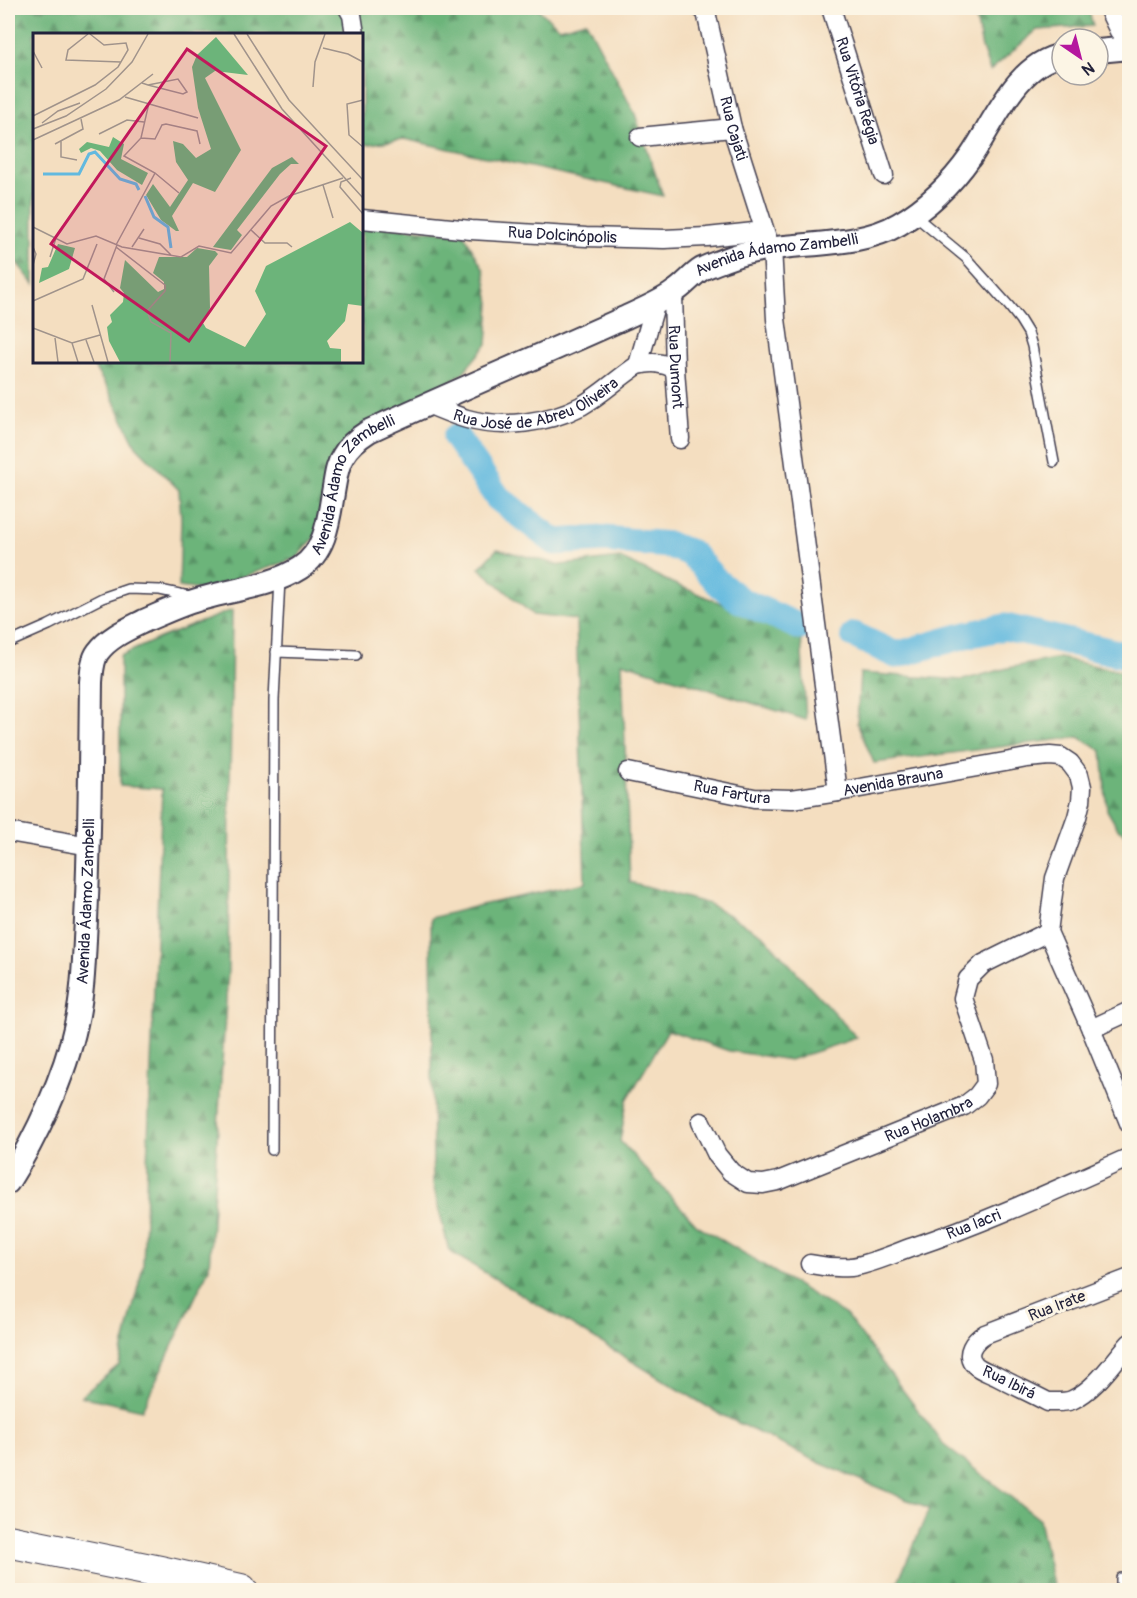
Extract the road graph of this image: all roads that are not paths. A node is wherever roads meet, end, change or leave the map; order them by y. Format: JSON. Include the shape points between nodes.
{"nodes":[{"id":1,"x":348,"y":8,"type":"edge"},
{"id":2,"x":701,"y":8,"type":"edge"},
{"id":3,"x":831,"y":8,"type":"edge"},
{"id":4,"x":1108,"y":8,"type":"edge"},
{"id":5,"x":356,"y":33,"type":"edge"},
{"id":6,"x":1130,"y":47,"type":"edge"},
{"id":7,"x":1110,"y":50,"type":"edge"},
{"id":8,"x":1050,"y":58,"type":"edge"},
{"id":9,"x":732,"y":128,"type":"junction"},
{"id":10,"x":640,"y":137,"type":"dead end"},
{"id":11,"x":884,"y":175,"type":"dead end"},
{"id":12,"x":914,"y":215,"type":"junction"},
{"id":13,"x":363,"y":219,"type":"edge"},
{"id":14,"x":769,"y":242,"type":"junction"},
{"id":15,"x":665,"y":297,"type":"junction"},
{"id":16,"x":638,"y":365,"type":"junction"},
{"id":17,"x":675,"y":369,"type":"junction"},
{"id":18,"x":428,"y":404,"type":"junction"},
{"id":19,"x":680,"y":439,"type":"dead end"},
{"id":20,"x":1054,"y":462,"type":"dead end"},
{"id":21,"x":280,"y":579,"type":"junction"},
{"id":22,"x":200,"y":598,"type":"junction"},
{"id":23,"x":8,"y":643,"type":"edge"},
{"id":24,"x":276,"y":652,"type":"junction"},
{"id":25,"x":356,"y":654,"type":"dead end"},
{"id":26,"x":628,"y":772,"type":"dead end"},
{"id":27,"x":838,"y":792,"type":"junction"},
{"id":28,"x":8,"y":832,"type":"edge"},
{"id":29,"x":90,"y":846,"type":"junction"},
{"id":30,"x":1048,"y":932,"type":"junction"},
{"id":31,"x":1130,"y":1011,"type":"edge"},
{"id":32,"x":1091,"y":1029,"type":"junction"},
{"id":33,"x":701,"y":1122,"type":"dead end"},
{"id":34,"x":1130,"y":1125,"type":"edge"},
{"id":35,"x":272,"y":1150,"type":"dead end"},
{"id":36,"x":1130,"y":1157,"type":"edge"},
{"id":37,"x":8,"y":1182,"type":"edge"},
{"id":38,"x":810,"y":1264,"type":"dead end"},
{"id":39,"x":1130,"y":1278,"type":"edge"},
{"id":40,"x":985,"y":1334,"type":"joint"},
{"id":41,"x":1130,"y":1343,"type":"edge"},
{"id":42,"x":8,"y":1541,"type":"edge"},
{"id":43,"x":1121,"y":1578,"type":"dead end"},
{"id":44,"x":241,"y":1590,"type":"edge"},
{"id":45,"x":1121,"y":1590,"type":"edge"}],
"edges":[{"from":1,"to":5,"type":"street"},
{"from":2,"to":9,"type":"street","name":"Rua Cajati","via":[[706,12]]},
{"from":3,"to":11,"type":"street","name":"Rua Vitória Régia"},
{"from":4,"to":6,"type":"street"},
{"from":6,"to":7,"type":"street"},
{"from":8,"to":12,"type":"street","name":"Avenida Ádamo Zambelli","via":[[1024,75],[970,157],[944,190]]},
{"from":9,"to":10,"type":"street"},
{"from":9,"to":14,"type":"street","name":"Rua Cajati"},
{"from":12,"to":14,"type":"street","name":"Avenida Ádamo Zambelli","via":[[874,235],[846,240]]},
{"from":12,"to":20,"type":"lane","via":[[966,258],[1028,333]]},
{"from":13,"to":14,"type":"street","name":"Rua Dolcinópolis","via":[[586,237],[707,237]]},
{"from":14,"to":15,"type":"street","name":"Avenida Ádamo Zambelli","via":[[701,270]]},
{"from":14,"to":27,"type":"street","name":"Avenida Brauna"},
{"from":15,"to":16,"type":"street","name":"Rua José de Abreu Oliveira"},
{"from":15,"to":17,"type":"street","name":"Rua Dumont"},
{"from":15,"to":18,"type":"street","name":"Avenida Ádamo Zambelli"},
{"from":16,"to":17,"type":"street","name":"Rua José de Abreu Oliveira","via":[[657,362]]},
{"from":16,"to":18,"type":"street","name":"Rua José de Abreu Oliveira","via":[[582,405],[538,420],[508,423],[467,419]]},
{"from":17,"to":19,"type":"street","name":"Rua Dumont"},
{"from":18,"to":21,"type":"street","name":"Avenida Ádamo Zambelli","via":[[369,431],[348,448],[338,466],[327,526],[318,550],[312,559]]},
{"from":21,"to":22,"type":"street","name":"Avenida Ádamo Zambelli"},
{"from":21,"to":24,"type":"lane"},
{"from":22,"to":23,"type":"lane","via":[[128,589]]},
{"from":22,"to":29,"type":"street","name":"Avenida Ádamo Zambelli","via":[[118,635],[108,641],[94,661]]},
{"from":24,"to":25,"type":"lane"},
{"from":24,"to":35,"type":"lane"},
{"from":26,"to":27,"type":"street","name":"Rua Fartura","via":[[754,798],[792,799]]},
{"from":27,"to":30,"type":"street","name":"Avenida Brauna","via":[[1027,758],[1061,757],[1079,775],[1081,801],[1055,878]]},
{"from":28,"to":29,"type":"street"},
{"from":29,"to":37,"type":"street","name":"Avenida Ádamo Zambelli","via":[[77,1023],[49,1102],[27,1152]]},
{"from":30,"to":32,"type":"street"},
{"from":30,"to":33,"type":"street","name":"Rua Holambra","via":[[983,964],[968,979],[963,998],[984,1060],[986,1084],[964,1106],[763,1184],[748,1183],[731,1172],[717,1155]]},
{"from":31,"to":32,"type":"street"},
{"from":32,"to":34,"type":"street"},
{"from":36,"to":38,"type":"street","name":"Rua Iacri","via":[[958,1232],[882,1258],[853,1267]]},
{"from":39,"to":40,"type":"street","name":"Rua Irate"},
{"from":40,"to":41,"type":"street","name":"Rua Ibirá","via":[[976,1339],[971,1349],[975,1365],[1057,1403],[1087,1390]]},
{"from":42,"to":44,"type":"highway"},
{"from":43,"to":45,"type":"lane"}]}
